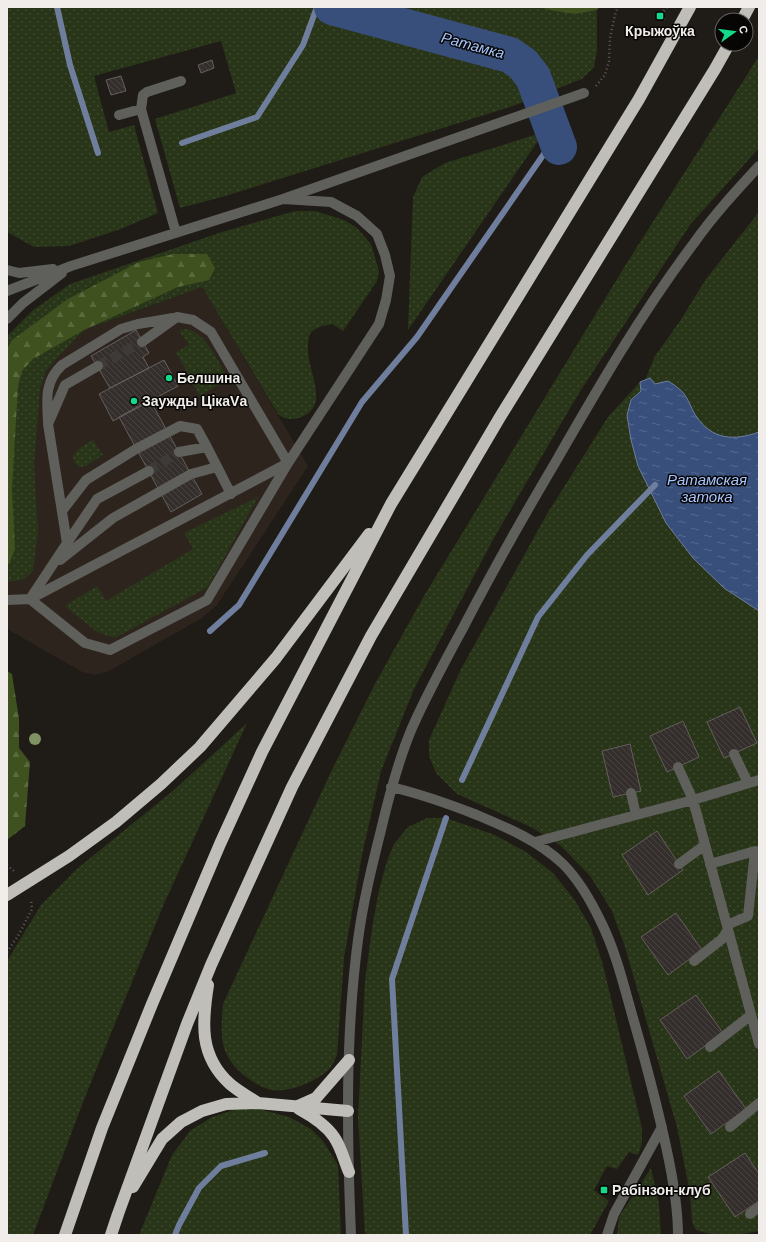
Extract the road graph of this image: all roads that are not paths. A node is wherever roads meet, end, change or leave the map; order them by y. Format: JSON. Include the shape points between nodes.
{"nodes":[{"id":1,"x":690,"y":7,"type":"edge"},
{"id":2,"x":724,"y":52,"type":"edge"},
{"id":3,"x":181,"y":81,"type":"dead end"},
{"id":4,"x":584,"y":94,"type":"road end"},
{"id":5,"x":141,"y":109,"type":"junction"},
{"id":6,"x":119,"y":115,"type":"dead end"},
{"id":7,"x":759,"y":166,"type":"edge"},
{"id":8,"x":283,"y":200,"type":"junction"},
{"id":9,"x":176,"y":233,"type":"junction"},
{"id":10,"x":71,"y":266,"type":"junction"},
{"id":11,"x":7,"y":270,"type":"edge"},
{"id":12,"x":7,"y":291,"type":"edge"},
{"id":13,"x":177,"y":317,"type":"junction"},
{"id":14,"x":7,"y":319,"type":"edge"},
{"id":15,"x":142,"y":342,"type":"tunnel mouth"},
{"id":16,"x":98,"y":366,"type":"tunnel mouth"},
{"id":17,"x":48,"y":424,"type":"junction"},
{"id":18,"x":207,"y":447,"type":"junction"},
{"id":19,"x":179,"y":452,"type":"tunnel mouth"},
{"id":20,"x":288,"y":463,"type":"junction"},
{"id":21,"x":217,"y":467,"type":"junction"},
{"id":22,"x":149,"y":471,"type":"tunnel mouth"},
{"id":23,"x":231,"y":494,"type":"junction"},
{"id":24,"x":391,"y":504,"type":"junction"},
{"id":25,"x":62,"y":511,"type":"junction"},
{"id":26,"x":68,"y":543,"type":"junction"},
{"id":27,"x":52,"y":566,"type":"junction"},
{"id":28,"x":30,"y":599,"type":"junction"},
{"id":29,"x":7,"y":600,"type":"edge"},
{"id":30,"x":734,"y":754,"type":"dead end"},
{"id":31,"x":678,"y":767,"type":"dead end"},
{"id":32,"x":759,"y":780,"type":"edge"},
{"id":33,"x":748,"y":783,"type":"junction"},
{"id":34,"x":391,"y":787,"type":"junction"},
{"id":35,"x":631,"y":793,"type":"dead end"},
{"id":36,"x":693,"y":800,"type":"junction"},
{"id":37,"x":636,"y":815,"type":"junction"},
{"id":38,"x":535,"y":842,"type":"junction"},
{"id":39,"x":705,"y":844,"type":"junction"},
{"id":40,"x":679,"y":864,"type":"dead end"},
{"id":41,"x":710,"y":864,"type":"junction"},
{"id":42,"x":7,"y":895,"type":"edge"},
{"id":43,"x":727,"y":927,"type":"junction"},
{"id":44,"x":694,"y":961,"type":"dead end"},
{"id":45,"x":211,"y":964,"type":"junction"},
{"id":46,"x":751,"y":1014,"type":"junction"},
{"id":47,"x":759,"y":1044,"type":"edge"},
{"id":48,"x":710,"y":1047,"type":"dead end"},
{"id":49,"x":349,"y":1060,"type":"junction"},
{"id":50,"x":258,"y":1103,"type":"junction"},
{"id":51,"x":759,"y":1103,"type":"edge"},
{"id":52,"x":295,"y":1106,"type":"junction"},
{"id":53,"x":348,"y":1111,"type":"junction"},
{"id":54,"x":662,"y":1127,"type":"junction"},
{"id":55,"x":730,"y":1127,"type":"dead end"},
{"id":56,"x":349,"y":1172,"type":"junction"},
{"id":57,"x":759,"y":1207,"type":"edge"},
{"id":58,"x":118,"y":1214,"type":"junction"},
{"id":59,"x":750,"y":1214,"type":"dead end"},
{"id":60,"x":65,"y":1235,"type":"edge"},
{"id":61,"x":111,"y":1235,"type":"edge"},
{"id":62,"x":351,"y":1235,"type":"edge"},
{"id":63,"x":607,"y":1235,"type":"edge"},
{"id":64,"x":678,"y":1235,"type":"edge"}],
"edges":[{"from":1,"to":24,"type":"highway","via":[[639,99]]},
{"from":2,"to":45,"type":"highway","via":[[500,417],[371,636],[292,787]]},
{"from":3,"to":5,"type":"street","via":[[147,92],[143,95]]},
{"from":4,"to":8,"type":"street"},
{"from":5,"to":6,"type":"street"},
{"from":5,"to":9,"type":"street"},
{"from":7,"to":34,"type":"street","via":[[694,242],[634,330],[590,402],[442,666],[411,730]]},
{"from":8,"to":9,"type":"street"},
{"from":8,"to":20,"type":"street","via":[[331,202],[357,216],[377,234],[390,276],[378,324]]},
{"from":9,"to":10,"type":"street"},
{"from":10,"to":11,"type":"street","via":[[19,273]]},
{"from":10,"to":12,"type":"street"},
{"from":10,"to":14,"type":"street","via":[[23,303]]},
{"from":13,"to":15,"type":"street"},
{"from":13,"to":17,"type":"street","via":[[121,329],[54,372],[47,397]]},
{"from":13,"to":20,"type":"street","via":[[193,320],[211,332]]},
{"from":16,"to":17,"type":"street","via":[[65,385]]},
{"from":17,"to":25,"type":"street"},
{"from":18,"to":19,"type":"street"},
{"from":18,"to":21,"type":"street"},
{"from":18,"to":25,"type":"street","via":[[197,429],[180,426],[86,480]]},
{"from":20,"to":23,"type":"street"},
{"from":20,"to":28,"type":"street","via":[[207,600],[110,650],[85,643]]},
{"from":21,"to":23,"type":"street"},
{"from":21,"to":27,"type":"street","via":[[191,474],[112,518]]},
{"from":22,"to":26,"type":"street","via":[[97,499]]},
{"from":23,"to":28,"type":"street"},
{"from":24,"to":42,"type":"highway","via":[[276,658],[200,747],[116,822],[69,856]]},
{"from":24,"to":60,"type":"highway","via":[[262,752],[220,844],[102,1128]]},
{"from":25,"to":26,"type":"street"},
{"from":26,"to":27,"type":"street"},
{"from":27,"to":28,"type":"street"},
{"from":28,"to":29,"type":"street"},
{"from":30,"to":33,"type":"street"},
{"from":31,"to":36,"type":"street"},
{"from":32,"to":33,"type":"street"},
{"from":33,"to":36,"type":"street"},
{"from":34,"to":38,"type":"street","via":[[443,802],[505,826]]},
{"from":34,"to":49,"type":"street","via":[[365,894],[358,939]]},
{"from":35,"to":37,"type":"street"},
{"from":36,"to":37,"type":"street"},
{"from":36,"to":39,"type":"street"},
{"from":37,"to":38,"type":"street"},
{"from":38,"to":54,"type":"street","via":[[563,864],[584,890],[602,923],[617,963]]},
{"from":39,"to":40,"type":"street"},
{"from":39,"to":41,"type":"street"},
{"from":41,"to":43,"type":"street"},
{"from":41,"to":43,"type":"street","via":[[756,851],[748,916]]},
{"from":43,"to":44,"type":"street","via":[[722,939]]},
{"from":43,"to":46,"type":"street"},
{"from":45,"to":50,"type":"highway","via":[[203,1017],[206,1046],[214,1066],[230,1084]]},
{"from":45,"to":58,"type":"highway"},
{"from":46,"to":47,"type":"street"},
{"from":46,"to":48,"type":"street"},
{"from":49,"to":52,"type":"highway","via":[[316,1098]]},
{"from":49,"to":53,"type":"street"},
{"from":50,"to":52,"type":"highway"},
{"from":50,"to":58,"type":"highway","via":[[226,1104],[202,1111],[180,1122],[162,1139]]},
{"from":51,"to":55,"type":"street"},
{"from":52,"to":53,"type":"highway"},
{"from":52,"to":56,"type":"highway","via":[[312,1116],[334,1136]]},
{"from":53,"to":56,"type":"street"},
{"from":54,"to":63,"type":"street","via":[[614,1214]]},
{"from":54,"to":64,"type":"street","via":[[674,1185]]},
{"from":56,"to":62,"type":"street"},
{"from":57,"to":59,"type":"street"},
{"from":58,"to":61,"type":"highway"}]}
